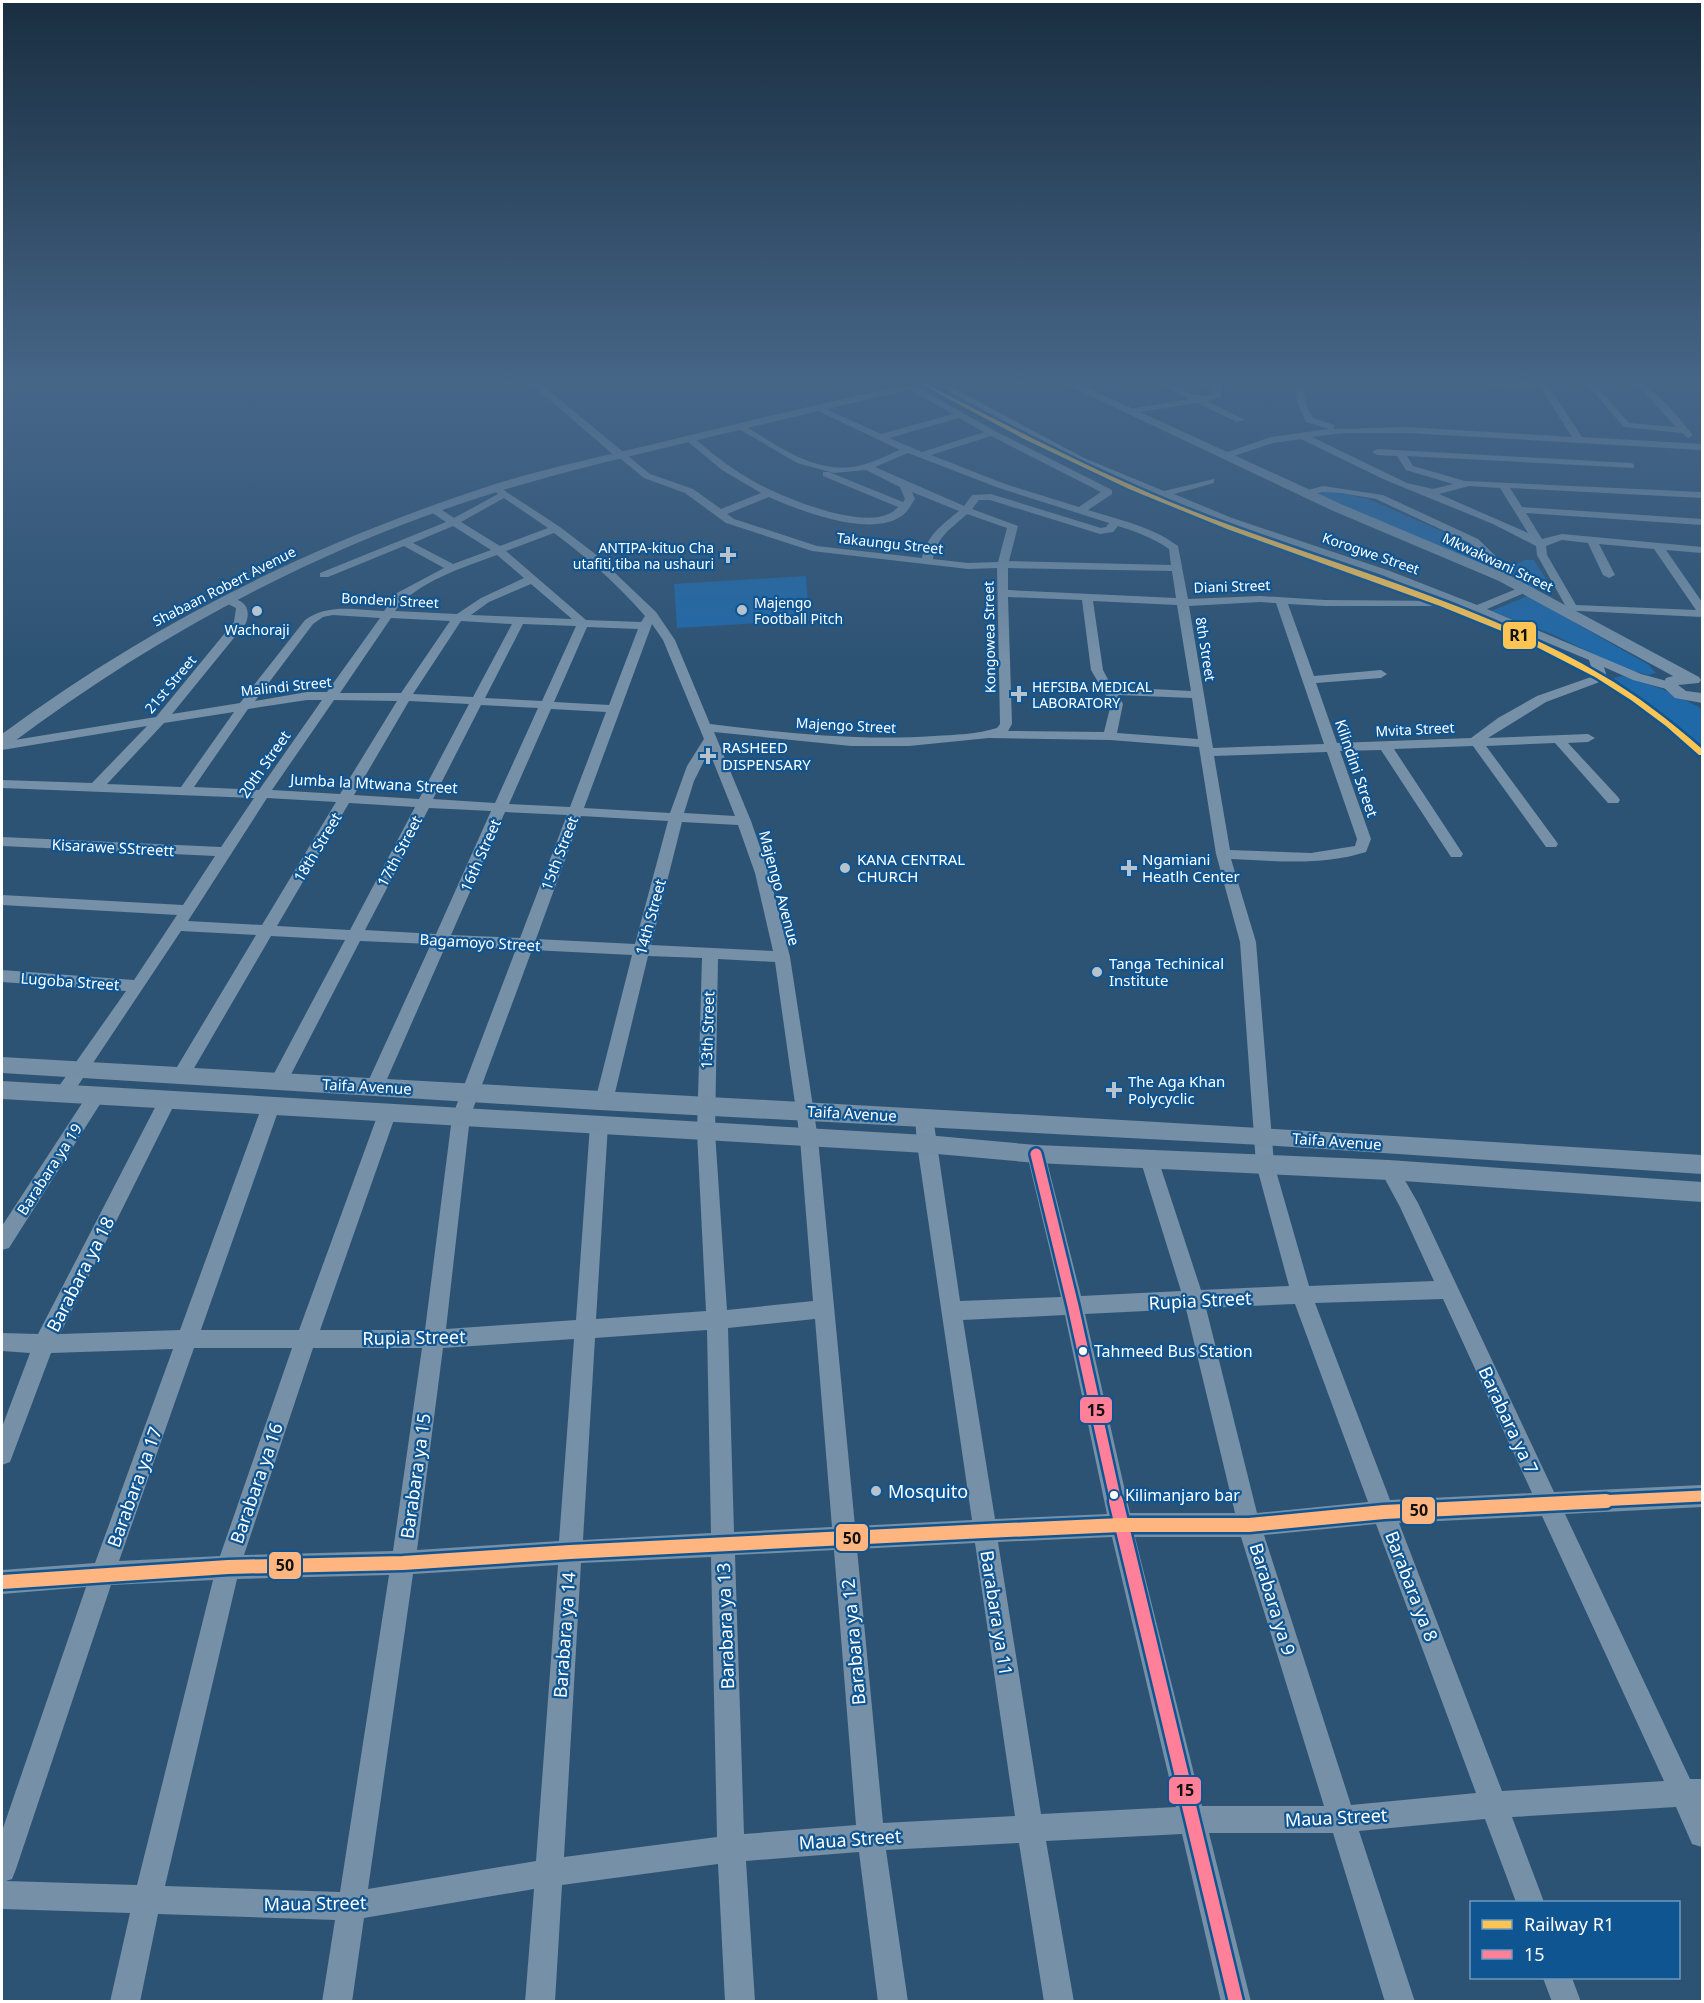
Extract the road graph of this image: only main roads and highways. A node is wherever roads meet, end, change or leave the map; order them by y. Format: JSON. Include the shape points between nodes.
{"nodes":[{"id":1,"x":556,"y":474,"type":"edge"},
{"id":2,"x":1267,"y":474,"type":"edge"},
{"id":3,"x":1654,"y":660,"type":"junction"},
{"id":4,"x":1698,"y":682,"type":"edge"},
{"id":5,"x":1671,"y":684,"type":"junction"},
{"id":6,"x":1698,"y":700,"type":"edge"},
{"id":7,"x":2,"y":744,"type":"edge"},
{"id":8,"x":2,"y":1065,"type":"edge"},
{"id":9,"x":2,"y":1090,"type":"edge"},
{"id":10,"x":1607,"y":1158,"type":"junction"},
{"id":11,"x":1702,"y":1165,"type":"edge"},
{"id":12,"x":1620,"y":1185,"type":"junction"},
{"id":13,"x":1702,"y":1192,"type":"edge"}],
"edges":[{"from":1,"to":7,"type":"main road","name":"Shabaan Robert Avenue","via":[[379,529],[274,574],[102,672]]},
{"from":2,"to":3,"type":"main road","name":"Mkwakwani Street","via":[[1504,578],[1568,609]]},
{"from":3,"to":4,"type":"main road","name":"Mkwakwani Street"},
{"from":3,"to":5,"type":"main road"},
{"from":4,"to":5,"type":"main road"},
{"from":5,"to":6,"type":"main road","via":[[1674,691]]},
{"from":8,"to":10,"type":"main road","name":"Taifa Avenue"},
{"from":9,"to":12,"type":"main road","name":"Taifa Avenue","via":[[926,1144],[1036,1154]]},
{"from":10,"to":11,"type":"main road","name":"Taifa Avenue"},
{"from":10,"to":12,"type":"main road"},
{"from":12,"to":13,"type":"main road","name":"Taifa Avenue"}]}
